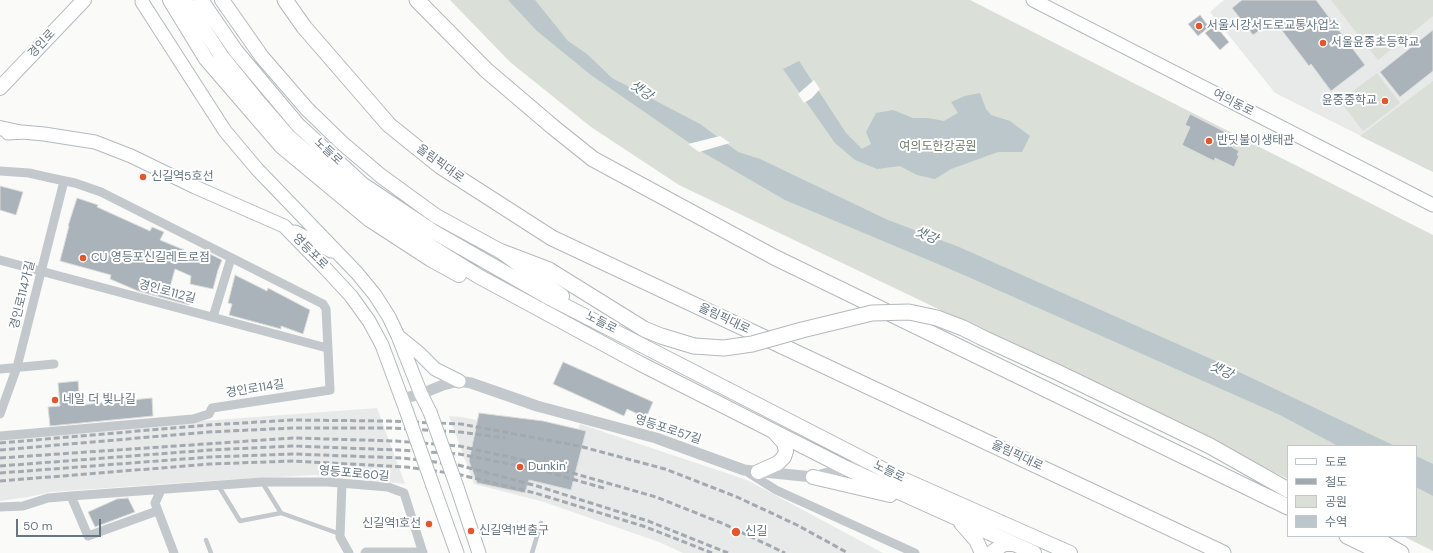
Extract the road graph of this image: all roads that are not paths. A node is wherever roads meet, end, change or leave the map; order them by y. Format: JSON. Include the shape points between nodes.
{"nodes":[{"id":1,"x":84,"y":0,"type":"edge"},
{"id":2,"x":170,"y":0,"type":"edge"},
{"id":3,"x":185,"y":0,"type":"edge"},
{"id":4,"x":202,"y":0,"type":"edge"},
{"id":5,"x":222,"y":0,"type":"edge"},
{"id":6,"x":285,"y":0,"type":"edge"},
{"id":7,"x":417,"y":0,"type":"edge"},
{"id":8,"x":1036,"y":1,"type":"edge"},
{"id":9,"x":142,"y":2,"type":"dead end"},
{"id":10,"x":0,"y":88,"type":"edge"},
{"id":11,"x":0,"y":128,"type":"edge"},
{"id":12,"x":18,"y":132,"type":"junction"},
{"id":13,"x":0,"y":134,"type":"edge"},
{"id":14,"x":0,"y":171,"type":"edge"},
{"id":15,"x":64,"y":181,"type":"junction"},
{"id":16,"x":1433,"y":205,"type":"edge"},
{"id":17,"x":284,"y":226,"type":"junction"},
{"id":18,"x":502,"y":252,"type":"junction"},
{"id":19,"x":340,"y":256,"type":"junction"},
{"id":20,"x":231,"y":258,"type":"junction"},
{"id":21,"x":0,"y":260,"type":"edge"},
{"id":22,"x":41,"y":271,"type":"junction"},
{"id":23,"x":213,"y":317,"type":"junction"},
{"id":24,"x":589,"y":317,"type":"junction"},
{"id":25,"x":398,"y":336,"type":"junction"},
{"id":26,"x":327,"y":348,"type":"junction"},
{"id":27,"x":639,"y":363,"type":"junction"},
{"id":28,"x":54,"y":364,"type":"dead end"},
{"id":29,"x":17,"y":367,"type":"junction"},
{"id":30,"x":0,"y":369,"type":"edge"},
{"id":31,"x":459,"y":381,"type":"junction"},
{"id":32,"x":421,"y":394,"type":"junction"},
{"id":33,"x":404,"y":404,"type":"junction"},
{"id":34,"x":0,"y":414,"type":"edge"},
{"id":35,"x":772,"y":430,"type":"junction"},
{"id":36,"x":0,"y":436,"type":"edge"},
{"id":37,"x":869,"y":462,"type":"junction"},
{"id":38,"x":848,"y":469,"type":"junction"},
{"id":39,"x":751,"y":471,"type":"junction"},
{"id":40,"x":813,"y":477,"type":"junction"},
{"id":41,"x":262,"y":482,"type":"junction"},
{"id":42,"x":342,"y":483,"type":"junction"},
{"id":43,"x":218,"y":485,"type":"junction"},
{"id":44,"x":1287,"y":489,"type":"edge"},
{"id":45,"x":161,"y":490,"type":"junction"},
{"id":46,"x":71,"y":496,"type":"junction"},
{"id":47,"x":925,"y":504,"type":"junction"},
{"id":48,"x":0,"y":507,"type":"edge"},
{"id":49,"x":1287,"y":507,"type":"edge"},
{"id":50,"x":158,"y":510,"type":"junction"},
{"id":51,"x":281,"y":513,"type":"junction"},
{"id":52,"x":959,"y":519,"type":"junction"},
{"id":53,"x":541,"y":523,"type":"dead end"},
{"id":54,"x":340,"y":534,"type":"junction"},
{"id":55,"x":1349,"y":537,"type":"edge"},
{"id":56,"x":1373,"y":537,"type":"edge"},
{"id":57,"x":206,"y":540,"type":"dead end"},
{"id":58,"x":1013,"y":544,"type":"junction"},
{"id":59,"x":174,"y":553,"type":"edge"},
{"id":60,"x":210,"y":553,"type":"edge"},
{"id":61,"x":349,"y":553,"type":"edge"},
{"id":62,"x":366,"y":553,"type":"edge"},
{"id":63,"x":423,"y":553,"type":"edge"},
{"id":64,"x":457,"y":553,"type":"edge"},
{"id":65,"x":479,"y":553,"type":"edge"},
{"id":66,"x":532,"y":553,"type":"edge"},
{"id":67,"x":915,"y":553,"type":"edge"},
{"id":68,"x":982,"y":553,"type":"edge"},
{"id":69,"x":991,"y":553,"type":"edge"},
{"id":70,"x":1034,"y":553,"type":"edge"},
{"id":71,"x":1070,"y":553,"type":"edge"},
{"id":72,"x":1223,"y":553,"type":"edge"},
{"id":73,"x":1382,"y":553,"type":"edge"},
{"id":74,"x":1401,"y":553,"type":"edge"}],
"edges":[{"from":1,"to":10,"type":"main road","name":"경인로"},
{"from":2,"to":27,"type":"main road","via":[[206,59],[281,146],[370,220],[515,307]]},
{"from":3,"to":27,"type":"main road","name":"노들로","via":[[222,56],[288,136],[348,188],[430,246],[478,276]]},
{"from":4,"to":24,"type":"main road","name":"노들로","via":[[236,51],[298,125],[362,184],[434,232],[546,296]]},
{"from":5,"to":18,"type":"main road","via":[[262,57],[307,109],[342,143],[381,176],[436,216]]},
{"from":6,"to":72,"type":"highway","name":"올림픽대로","via":[[304,27],[389,125],[440,166],[552,238]]},
{"from":7,"to":49,"type":"highway","via":[[486,70],[593,159],[774,257]]},
{"from":8,"to":16,"type":"main road","name":"여의동로"},
{"from":9,"to":19,"type":"main road","name":"영등포로","via":[[225,131],[257,169]]},
{"from":11,"to":12,"type":"main road"},
{"from":12,"to":13,"type":"main road","name":"영등포로"},
{"from":12,"to":17,"type":"main road","name":"영등포로","via":[[95,142],[132,156]]},
{"from":14,"to":15,"type":"street","name":"경인로114길"},
{"from":15,"to":20,"type":"street","name":"경인로114길","via":[[101,192]]},
{"from":15,"to":22,"type":"street","name":"경인로114가길"},
{"from":17,"to":19,"type":"main road"},
{"from":17,"to":33,"type":"main road","name":"영등포로","via":[[346,290],[370,321],[382,345]]},
{"from":18,"to":24,"type":"main road"},
{"from":18,"to":44,"type":"highway","bridge":true,"via":[[549,270],[644,329],[694,346],[724,348],[752,344],[872,313],[909,312],[937,318],[1060,373],[1210,446]]},
{"from":19,"to":25,"type":"main road","name":"영등포로","via":[[375,295]]},
{"from":20,"to":23,"type":"street"},
{"from":20,"to":26,"type":"street","name":"경인로114길","via":[[323,304],[326,309]]},
{"from":21,"to":22,"type":"street","name":"경인로112길"},
{"from":22,"to":23,"type":"street","name":"경인로112길"},
{"from":22,"to":29,"type":"street","name":"경인로114가길"},
{"from":23,"to":26,"type":"street","name":"경인로112길"},
{"from":24,"to":37,"type":"main road","name":"노들로"},
{"from":25,"to":31,"type":"main road","via":[[435,369]]},
{"from":25,"to":32,"type":"main road","name":"영등포로"},
{"from":26,"to":36,"type":"street","name":"경인로114길","via":[[330,390],[212,408],[209,414],[193,419]]},
{"from":27,"to":35,"type":"main road","name":"노들로"},
{"from":28,"to":29,"type":"street"},
{"from":29,"to":30,"type":"street"},
{"from":29,"to":34,"type":"street","name":"경인로114가길"},
{"from":31,"to":32,"type":"street","name":"영등포로57길","via":[[443,384]]},
{"from":31,"to":39,"type":"street","name":"영등포로57길","via":[[537,406],[656,438]]},
{"from":32,"to":33,"type":"street","name":"영등포로57길"},
{"from":32,"to":65,"type":"main road","bridge":true,"via":[[430,412]]},
{"from":33,"to":64,"type":"main road","name":"영등포로","bridge":true},
{"from":35,"to":38,"type":"main road","name":"노들로"},
{"from":35,"to":39,"type":"main road","via":[[784,443],[784,457],[778,463]]},
{"from":37,"to":38,"type":"street"},
{"from":37,"to":71,"type":"main road","name":"노들로"},
{"from":38,"to":40,"type":"street"},
{"from":38,"to":47,"type":"main road","name":"노들로"},
{"from":39,"to":40,"type":"street"},
{"from":39,"to":67,"type":"street","name":"영등포로57길","via":[[776,490]]},
{"from":40,"to":47,"type":"main road"},
{"from":41,"to":42,"type":"street","name":"영등포로60길"},
{"from":41,"to":43,"type":"street","name":"영등포로60길"},
{"from":41,"to":51,"type":"lane"},
{"from":42,"to":54,"type":"street"},
{"from":42,"to":63,"type":"street","name":"영등포로60길","via":[[388,487],[404,493]]},
{"from":43,"to":45,"type":"street","name":"영등포로60길"},
{"from":43,"to":51,"type":"lane","via":[[240,521]]},
{"from":45,"to":46,"type":"street","name":"영등포로60길"},
{"from":45,"to":50,"type":"street","via":[[155,503]]},
{"from":46,"to":48,"type":"street","name":"영등포로60길","via":[[48,498],[23,506]]},
{"from":46,"to":50,"type":"street","via":[[88,536]]},
{"from":47,"to":52,"type":"main road","name":"노들로"},
{"from":50,"to":59,"type":"street"},
{"from":51,"to":54,"type":"lane"},
{"from":52,"to":58,"type":"main road","name":"노들로"},
{"from":52,"to":68,"type":"main road","via":[[976,540]]},
{"from":53,"to":66,"type":"lane"},
{"from":54,"to":61,"type":"street"},
{"from":55,"to":73,"type":"highway"},
{"from":56,"to":74,"type":"highway"},
{"from":57,"to":60,"type":"lane"},
{"from":58,"to":69,"type":"main road","via":[[1004,544]]},
{"from":58,"to":70,"type":"main road","name":"노들로"},
{"from":62,"to":63,"type":"street","name":"영등포로60길"}]}
